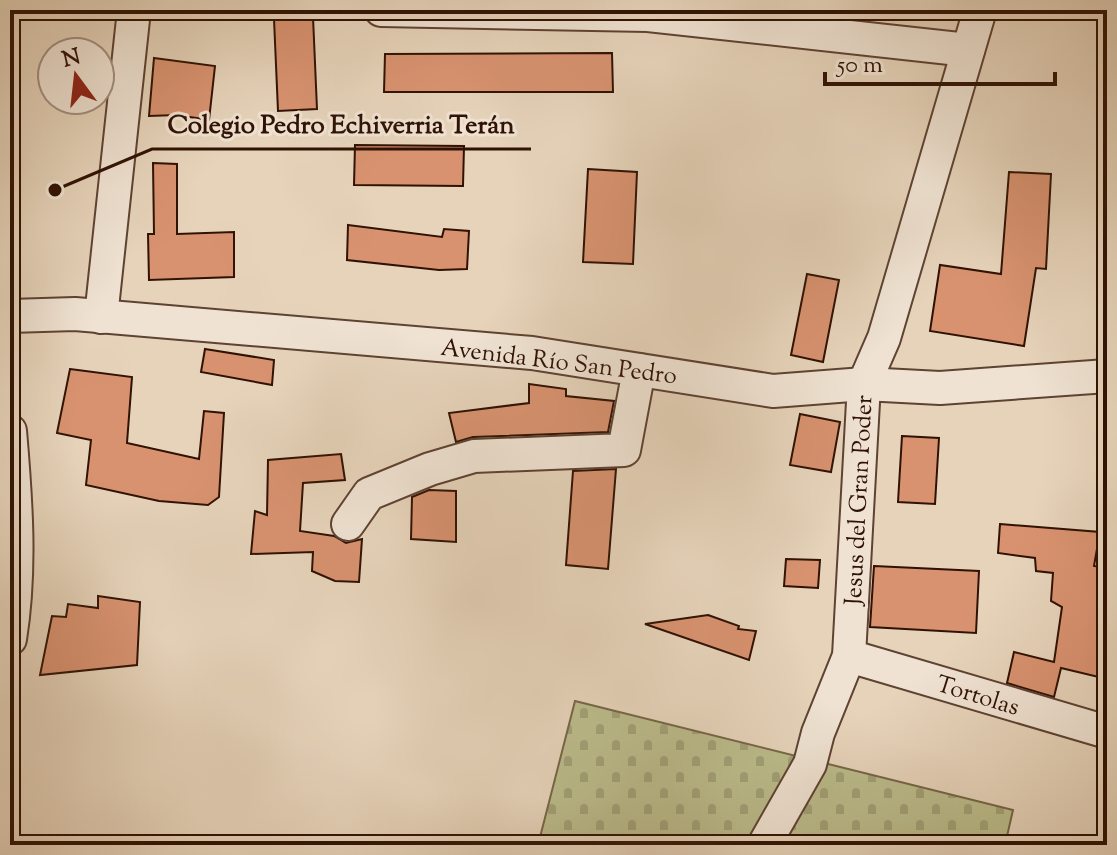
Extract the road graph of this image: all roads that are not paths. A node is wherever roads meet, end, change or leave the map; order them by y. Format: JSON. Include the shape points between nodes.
{"nodes":[{"id":1,"x":134,"y":10,"type":"edge"},
{"id":2,"x":381,"y":10,"type":"edge"},
{"id":3,"x":980,"y":10,"type":"edge"},
{"id":4,"x":968,"y":50,"type":"junction"},
{"id":5,"x":10,"y":316,"type":"edge"},
{"id":6,"x":101,"y":317,"type":"junction"},
{"id":7,"x":639,"y":370,"type":"junction"},
{"id":8,"x":1107,"y":376,"type":"edge"},
{"id":9,"x":864,"y":384,"type":"junction"},
{"id":10,"x":10,"y":431,"type":"edge"},
{"id":11,"x":348,"y":524,"type":"dead end"},
{"id":12,"x":10,"y":639,"type":"edge"},
{"id":13,"x":849,"y":656,"type":"junction"},
{"id":14,"x":1107,"y":732,"type":"edge"},
{"id":15,"x":764,"y":845,"type":"edge"}],
"edges":[{"from":1,"to":6,"type":"street"},
{"from":2,"to":4,"type":"street","via":[[648,15]]},
{"from":3,"to":4,"type":"street","name":"Jesus del Gran Poder"},
{"from":4,"to":9,"type":"street","name":"Jesus del Gran Poder","via":[[884,338]]},
{"from":5,"to":6,"type":"street","name":"Avenida Río San Pedro"},
{"from":6,"to":7,"type":"street","name":"Avenida Río San Pedro","via":[[532,353]]},
{"from":7,"to":9,"type":"street","name":"Avenida Río San Pedro","via":[[773,391]]},
{"from":7,"to":11,"type":"street","via":[[624,450],[474,456],[369,494]]},
{"from":8,"to":9,"type":"street","name":"Avenida Río San Pedro","via":[[940,388]]},
{"from":9,"to":13,"type":"street","name":"Jesus del Gran Poder"},
{"from":10,"to":12,"type":"street","via":[[16,496]]},
{"from":13,"to":14,"type":"street","name":"Tortolas"},
{"from":13,"to":15,"type":"street","name":"Jesus del Gran Poder","via":[[810,764]]}]}
